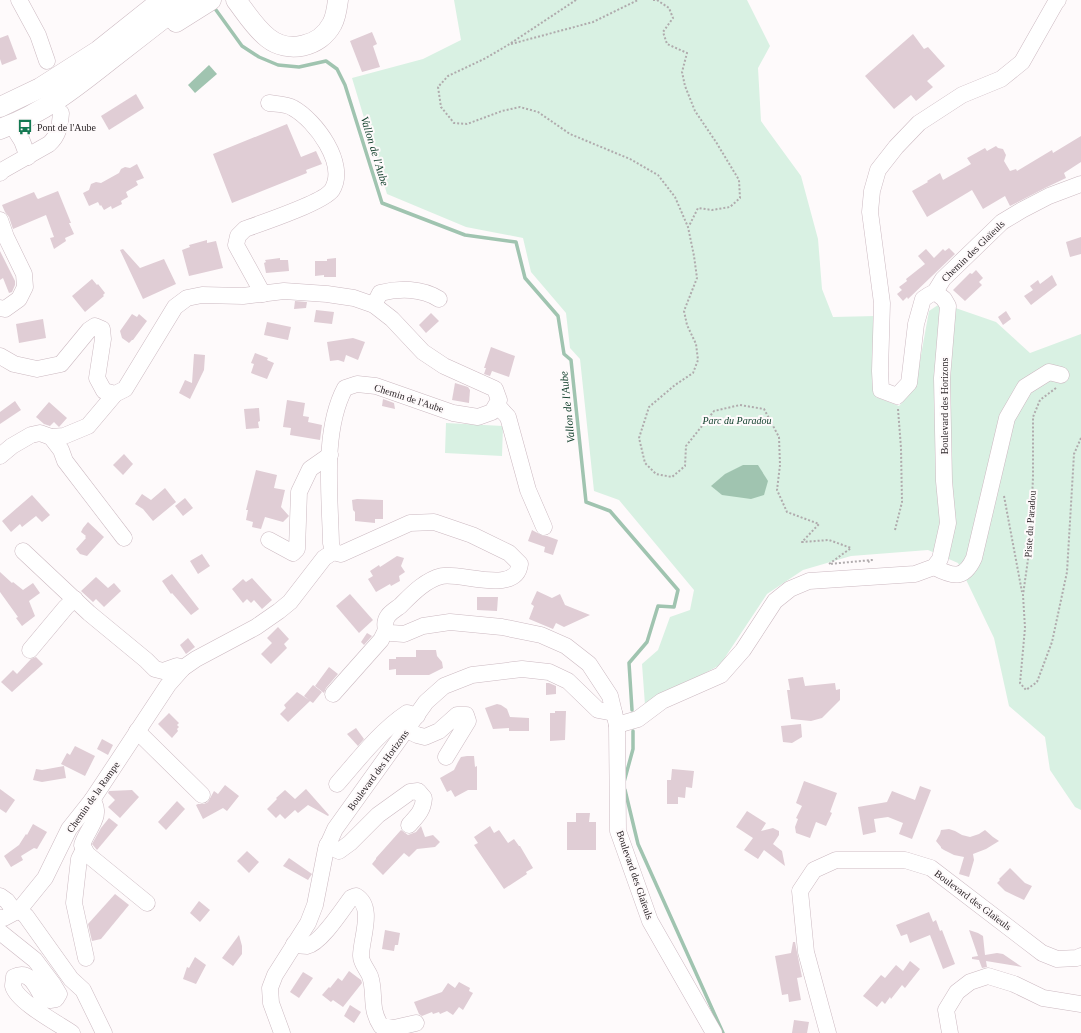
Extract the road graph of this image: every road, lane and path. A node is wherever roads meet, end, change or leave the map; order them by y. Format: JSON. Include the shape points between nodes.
{"nodes":[{"id":1,"x":19,"y":0,"type":"edge"},
{"id":2,"x":162,"y":0,"type":"edge"},
{"id":3,"x":187,"y":0,"type":"edge"},
{"id":4,"x":210,"y":0,"type":"edge"},
{"id":5,"x":236,"y":0,"type":"edge"},
{"id":6,"x":576,"y":0,"type":"edge"},
{"id":7,"x":638,"y":0,"type":"edge"},
{"id":8,"x":653,"y":0,"type":"edge"},
{"id":9,"x":1058,"y":0,"type":"edge"},
{"id":10,"x":335,"y":4,"type":"edge"},
{"id":11,"x":508,"y":45,"type":"junction"},
{"id":12,"x":47,"y":61,"type":"dead end"},
{"id":13,"x":82,"y":82,"type":"junction"},
{"id":14,"x":269,"y":103,"type":"dead end"},
{"id":15,"x":0,"y":107,"type":"edge"},
{"id":16,"x":61,"y":113,"type":"dead end"},
{"id":17,"x":6,"y":127,"type":"edge"},
{"id":18,"x":28,"y":157,"type":"junction"},
{"id":19,"x":0,"y":173,"type":"edge"},
{"id":20,"x":1081,"y":184,"type":"edge"},
{"id":21,"x":0,"y":220,"type":"edge"},
{"id":22,"x":688,"y":227,"type":"junction"},
{"id":23,"x":935,"y":292,"type":"junction"},
{"id":24,"x":263,"y":294,"type":"junction"},
{"id":25,"x":438,"y":299,"type":"dead end"},
{"id":26,"x":374,"y":305,"type":"junction"},
{"id":27,"x":0,"y":308,"type":"edge"},
{"id":28,"x":0,"y":356,"type":"edge"},
{"id":29,"x":1061,"y":375,"type":"joint"},
{"id":30,"x":115,"y":394,"type":"junction"},
{"id":31,"x":897,"y":396,"type":"junction"},
{"id":32,"x":497,"y":405,"type":"junction"},
{"id":33,"x":51,"y":437,"type":"junction"},
{"id":34,"x":1081,"y":438,"type":"edge"},
{"id":35,"x":330,"y":455,"type":"junction"},
{"id":36,"x":0,"y":456,"type":"edge"},
{"id":37,"x":1003,"y":493,"type":"dead end"},
{"id":38,"x":544,"y":527,"type":"dead end"},
{"id":39,"x":895,"y":530,"type":"dead end"},
{"id":40,"x":124,"y":538,"type":"dead end"},
{"id":41,"x":269,"y":540,"type":"dead end"},
{"id":42,"x":24,"y":551,"type":"dead end"},
{"id":43,"x":333,"y":552,"type":"junction"},
{"id":44,"x":865,"y":564,"type":"dead end"},
{"id":45,"x":934,"y":567,"type":"junction"},
{"id":46,"x":1023,"y":595,"type":"junction"},
{"id":47,"x":75,"y":599,"type":"junction"},
{"id":48,"x":386,"y":630,"type":"junction"},
{"id":49,"x":30,"y":650,"type":"dead end"},
{"id":50,"x":183,"y":668,"type":"junction"},
{"id":51,"x":333,"y":694,"type":"dead end"},
{"id":52,"x":417,"y":716,"type":"junction"},
{"id":53,"x":616,"y":719,"type":"junction"},
{"id":54,"x":407,"y":730,"type":"junction"},
{"id":55,"x":137,"y":731,"type":"junction"},
{"id":56,"x":446,"y":756,"type":"dead end"},
{"id":57,"x":337,"y":784,"type":"dead end"},
{"id":58,"x":202,"y":795,"type":"dead end"},
{"id":59,"x":92,"y":800,"type":"junction"},
{"id":60,"x":409,"y":825,"type":"dead end"},
{"id":61,"x":327,"y":845,"type":"junction"},
{"id":62,"x":84,"y":849,"type":"junction"},
{"id":63,"x":0,"y":896,"type":"edge"},
{"id":64,"x":147,"y":903,"type":"dead end"},
{"id":65,"x":17,"y":911,"type":"junction"},
{"id":66,"x":0,"y":918,"type":"edge"},
{"id":67,"x":0,"y":932,"type":"edge"},
{"id":68,"x":294,"y":944,"type":"junction"},
{"id":69,"x":1081,"y":956,"type":"edge"},
{"id":70,"x":86,"y":958,"type":"dead end"},
{"id":71,"x":1081,"y":1004,"type":"edge"},
{"id":72,"x":416,"y":1023,"type":"dead end"},
{"id":73,"x":72,"y":1033,"type":"edge"},
{"id":74,"x":104,"y":1033,"type":"edge"},
{"id":75,"x":282,"y":1033,"type":"edge"},
{"id":76,"x":714,"y":1033,"type":"edge"},
{"id":77,"x":828,"y":1033,"type":"edge"},
{"id":78,"x":950,"y":1033,"type":"edge"}],
"edges":[{"from":1,"to":12,"type":"street","via":[[38,35]]},
{"from":2,"to":15,"type":"main road","via":[[98,52],[40,88]]},
{"from":3,"to":13,"type":"main road"},
{"from":4,"to":13,"type":"main road"},
{"from":5,"to":10,"type":"main road","via":[[256,27],[269,39],[293,47],[315,42],[326,34],[332,24]]},
{"from":6,"to":11,"type":"path"},
{"from":7,"to":11,"type":"path","via":[[593,22]]},
{"from":8,"to":22,"type":"path","via":[[669,8],[673,18],[663,32],[666,44],[687,53],[682,72],[695,111],[738,180],[740,198],[730,207],[712,210],[698,208]]},
{"from":9,"to":31,"type":"street","via":[[1022,62],[1001,80],[962,96],[919,122],[878,170],[870,212],[882,303],[881,390]]},
{"from":11,"to":22,"type":"path","via":[[448,76],[438,88],[441,107],[454,123],[467,124],[520,107],[538,112],[570,134],[630,159],[658,175],[675,197]]},
{"from":13,"to":17,"type":"main road","via":[[49,105]]},
{"from":14,"to":24,"type":"street","via":[[292,107],[321,134],[336,164],[336,175],[332,191],[313,203],[245,229],[238,236],[236,245]]},
{"from":16,"to":18,"type":"street","via":[[60,126],[55,138],[50,144]]},
{"from":17,"to":18,"type":"street","via":[[22,141]]},
{"from":18,"to":19,"type":"street"},
{"from":20,"to":23,"type":"street","name":"Chemin des Glaïeuls","via":[[1049,196],[1002,222],[943,278]]},
{"from":21,"to":27,"type":"street","via":[[24,274],[25,287],[19,299],[5,309]]},
{"from":22,"to":44,"type":"path","via":[[697,278],[684,311],[696,344],[698,360],[693,373],[649,407],[639,438],[645,463],[656,474],[672,477],[685,466],[686,446],[714,411],[740,406],[764,409],[779,436],[780,465],[777,490],[788,512],[819,524],[802,542],[829,540],[851,548],[829,564],[872,560]]},
{"from":23,"to":31,"type":"street","via":[[923,299],[916,324],[909,383]]},
{"from":23,"to":45,"type":"street","name":"Boulevard des Horizons","via":[[948,306],[942,378],[944,481],[948,523],[940,559]]},
{"from":24,"to":26,"type":"street","via":[[284,291],[327,294],[354,298]]},
{"from":24,"to":30,"type":"street","via":[[187,298],[175,307],[125,388]]},
{"from":25,"to":26,"type":"street","via":[[420,291],[393,290],[380,293]]},
{"from":26,"to":32,"type":"street","via":[[392,319],[422,352],[444,366],[495,389],[499,400]]},
{"from":28,"to":30,"type":"street","via":[[14,364],[37,370],[61,364],[95,326],[102,330],[103,339],[97,378],[104,390]]},
{"from":29,"to":45,"type":"street","via":[[1049,372],[1025,387],[1007,418],[970,566],[954,576]]},
{"from":29,"to":46,"type":"path","name":"Piste du Paradou","via":[[1058,387],[1040,400],[1034,417],[1030,545]]},
{"from":30,"to":33,"type":"street","via":[[88,426],[64,436]]},
{"from":31,"to":39,"type":"path","via":[[902,502]]},
{"from":32,"to":35,"type":"street","name":"Chemin de l'Aube","via":[[492,412],[478,417],[454,413],[376,386],[357,384],[344,388],[339,399],[331,436]]},
{"from":32,"to":38,"type":"street","via":[[508,417],[528,490]]},
{"from":33,"to":36,"type":"street","via":[[40,433],[31,435]]},
{"from":33,"to":40,"type":"street","via":[[65,460]]},
{"from":34,"to":46,"type":"path","name":"Piste du Paradou","via":[[1074,454],[1067,572],[1053,634],[1037,682],[1026,690],[1020,683],[1025,628]]},
{"from":35,"to":41,"type":"street","via":[[310,469],[299,492],[297,549],[293,554]]},
{"from":35,"to":43,"type":"street","name":"Chemin de l'Aube"},
{"from":37,"to":46,"type":"path"},
{"from":42,"to":47,"type":"street","name":"Chemin de la Rampe"},
{"from":43,"to":48,"type":"street","via":[[341,554],[410,523],[434,522],[472,535],[509,553],[520,564],[519,571],[513,577],[502,580],[443,576],[424,584],[387,616]]},
{"from":43,"to":50,"type":"street","name":"Chemin de la Rampe","via":[[324,558],[290,602],[279,611],[256,628]]},
{"from":45,"to":53,"type":"street","via":[[915,574],[809,581],[790,589],[775,601],[743,650],[721,675],[662,701],[638,719]]},
{"from":47,"to":49,"type":"street"},
{"from":47,"to":50,"type":"street","name":"Chemin de la Rampe","via":[[155,669],[163,672],[177,666]]},
{"from":48,"to":51,"type":"street","via":[[381,640]]},
{"from":48,"to":53,"type":"street","via":[[404,634],[423,626],[450,622],[502,627],[540,635],[566,646],[589,664],[610,696]]},
{"from":50,"to":55,"type":"street","name":"Chemin de la Rampe","via":[[168,685]]},
{"from":52,"to":53,"type":"street","name":"Boulevard des Horizons","via":[[426,702],[444,686],[472,674],[522,669],[548,672],[568,681],[598,710]]},
{"from":52,"to":54,"type":"street","name":"Boulevard des Horizons"},
{"from":52,"to":57,"type":"street","via":[[407,713],[396,721]]},
{"from":53,"to":76,"type":"street","name":"Boulevard des Glaïeuls","via":[[618,830],[650,921]]},
{"from":54,"to":56,"type":"street","via":[[425,736],[439,731],[458,715],[466,715],[468,721]]},
{"from":54,"to":61,"type":"street","name":"Boulevard des Horizons","via":[[335,829]]},
{"from":55,"to":58,"type":"street"},
{"from":55,"to":59,"type":"street","name":"Chemin de la Rampe"},
{"from":59,"to":62,"type":"street","via":[[97,806],[97,816],[84,838]]},
{"from":59,"to":65,"type":"street","name":"Chemin de la Rampe","via":[[69,829],[45,878]]},
{"from":60,"to":61,"type":"street","via":[[424,806],[424,798],[418,791],[410,792],[378,815],[339,851]]},
{"from":61,"to":68,"type":"street","name":"Boulevard des Horizons","via":[[315,905],[308,923]]},
{"from":62,"to":64,"type":"street"},
{"from":62,"to":70,"type":"street","via":[[79,858],[74,903]]},
{"from":63,"to":65,"type":"street"},
{"from":65,"to":66,"type":"street"},
{"from":65,"to":74,"type":"street","via":[[26,916],[71,979],[83,990]]},
{"from":67,"to":73,"type":"street","via":[[35,960],[58,994],[56,999],[43,998],[33,980],[25,974],[20,974],[14,977],[13,986],[18,995],[34,1009]]},
{"from":68,"to":72,"type":"street","via":[[306,946],[319,938],[351,898],[356,896],[362,900],[366,910],[361,958],[370,977],[375,1017],[381,1026],[394,1028]]},
{"from":68,"to":75,"type":"street","name":"Boulevard des Horizons","via":[[270,988],[271,1003]]},
{"from":69,"to":77,"type":"street","name":"Boulevard des Glaïeuls","via":[[1057,959],[1042,953],[931,868],[905,860],[836,860],[814,870],[800,891],[806,952]]},
{"from":71,"to":78,"type":"street","via":[[1043,998],[1014,984],[988,976],[970,982],[957,992],[946,1010]]}]}
